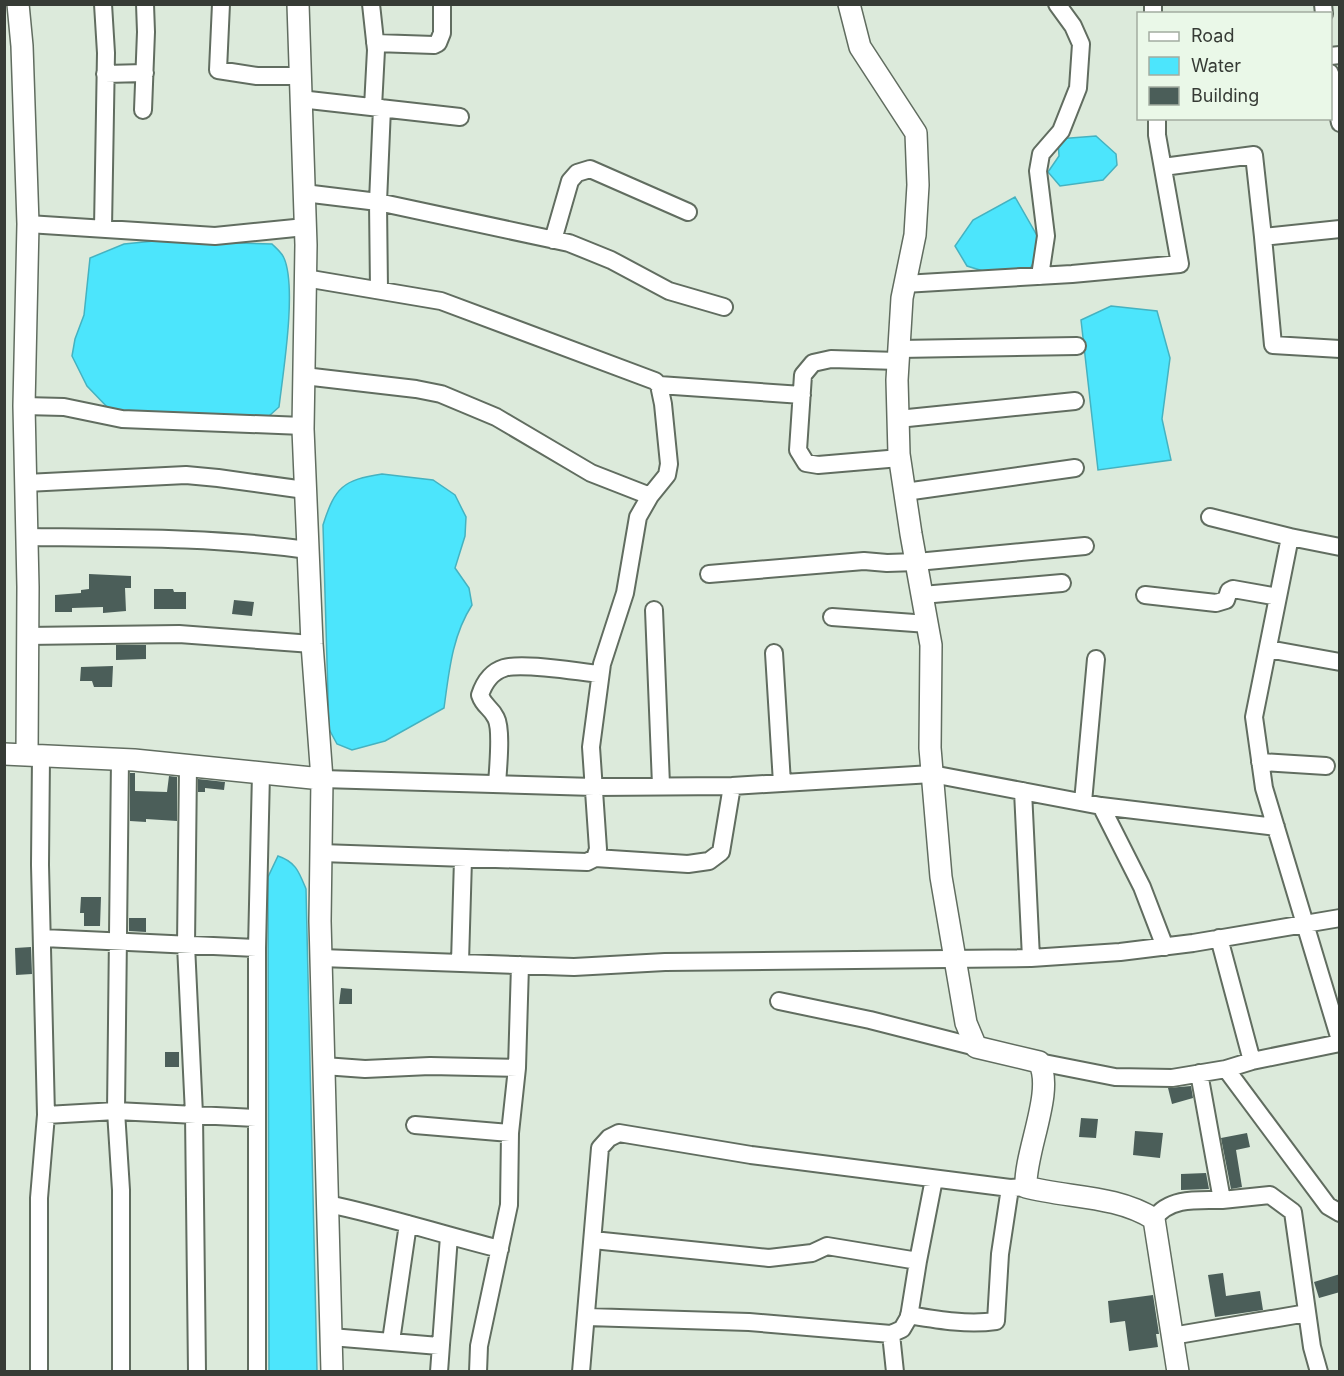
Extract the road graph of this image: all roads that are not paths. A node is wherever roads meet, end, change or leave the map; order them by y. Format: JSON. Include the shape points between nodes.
{"nodes":[{"id":1,"x":18,"y":4,"type":"edge"},
{"id":2,"x":103,"y":4,"type":"edge"},
{"id":3,"x":145,"y":4,"type":"edge"},
{"id":4,"x":221,"y":4,"type":"edge"},
{"id":5,"x":298,"y":4,"type":"edge"},
{"id":6,"x":370,"y":4,"type":"edge"},
{"id":7,"x":442,"y":4,"type":"edge"},
{"id":8,"x":849,"y":4,"type":"edge"},
{"id":9,"x":1057,"y":4,"type":"edge"},
{"id":10,"x":375,"y":43,"type":"junction"},
{"id":11,"x":145,"y":73,"type":"junction"},
{"id":12,"x":105,"y":74,"type":"junction"},
{"id":13,"x":299,"y":76,"type":"junction"},
{"id":14,"x":1332,"y":83,"type":"edge"},
{"id":15,"x":300,"y":99,"type":"junction"},
{"id":16,"x":377,"y":108,"type":"junction"},
{"id":17,"x":143,"y":110,"type":"dead end"},
{"id":18,"x":460,"y":117,"type":"dead end"},
{"id":19,"x":1157,"y":120,"type":"edge"},
{"id":20,"x":1340,"y":123,"type":"edge"},
{"id":21,"x":1163,"y":167,"type":"junction"},
{"id":22,"x":304,"y":193,"type":"junction"},
{"id":23,"x":378,"y":202,"type":"junction"},
{"id":24,"x":688,"y":212,"type":"dead end"},
{"id":25,"x":28,"y":224,"type":"junction"},
{"id":26,"x":305,"y":227,"type":"junction"},
{"id":27,"x":103,"y":228,"type":"junction"},
{"id":28,"x":1340,"y":229,"type":"edge"},
{"id":29,"x":1263,"y":237,"type":"junction"},
{"id":30,"x":553,"y":240,"type":"junction"},
{"id":31,"x":1040,"y":276,"type":"junction"},
{"id":32,"x":305,"y":278,"type":"junction"},
{"id":33,"x":904,"y":285,"type":"junction"},
{"id":34,"x":380,"y":290,"type":"junction"},
{"id":35,"x":723,"y":307,"type":"dead end"},
{"id":36,"x":1077,"y":346,"type":"dead end"},
{"id":37,"x":1340,"y":349,"type":"edge"},
{"id":38,"x":898,"y":355,"type":"junction"},
{"id":39,"x":304,"y":376,"type":"junction"},
{"id":40,"x":659,"y":386,"type":"junction"},
{"id":41,"x":802,"y":395,"type":"junction"},
{"id":42,"x":1075,"y":401,"type":"dead end"},
{"id":43,"x":24,"y":406,"type":"junction"},
{"id":44,"x":898,"y":419,"type":"junction"},
{"id":45,"x":303,"y":426,"type":"junction"},
{"id":46,"x":900,"y":458,"type":"junction"},
{"id":47,"x":1076,"y":468,"type":"dead end"},
{"id":48,"x":26,"y":483,"type":"junction"},
{"id":49,"x":305,"y":490,"type":"junction"},
{"id":50,"x":905,"y":492,"type":"junction"},
{"id":51,"x":650,"y":496,"type":"junction"},
{"id":52,"x":1210,"y":517,"type":"dead end"},
{"id":53,"x":27,"y":537,"type":"junction"},
{"id":54,"x":1290,"y":537,"type":"junction"},
{"id":55,"x":1085,"y":546,"type":"dead end"},
{"id":56,"x":1340,"y":547,"type":"edge"},
{"id":57,"x":308,"y":550,"type":"junction"},
{"id":58,"x":916,"y":562,"type":"junction"},
{"id":59,"x":709,"y":574,"type":"dead end"},
{"id":60,"x":1062,"y":583,"type":"dead end"},
{"id":61,"x":922,"y":595,"type":"junction"},
{"id":62,"x":1145,"y":595,"type":"dead end"},
{"id":63,"x":1278,"y":597,"type":"junction"},
{"id":64,"x":654,"y":610,"type":"dead end"},
{"id":65,"x":832,"y":617,"type":"dead end"},
{"id":66,"x":928,"y":624,"type":"junction"},
{"id":67,"x":26,"y":636,"type":"junction"},
{"id":68,"x":312,"y":644,"type":"junction"},
{"id":69,"x":1268,"y":649,"type":"junction"},
{"id":70,"x":774,"y":653,"type":"dead end"},
{"id":71,"x":1096,"y":659,"type":"dead end"},
{"id":72,"x":1340,"y":662,"type":"edge"},
{"id":73,"x":600,"y":674,"type":"junction"},
{"id":74,"x":4,"y":754,"type":"edge"},
{"id":75,"x":34,"y":756,"type":"junction"},
{"id":76,"x":120,"y":759,"type":"junction"},
{"id":77,"x":1260,"y":762,"type":"junction"},
{"id":78,"x":189,"y":766,"type":"junction"},
{"id":79,"x":1326,"y":766,"type":"dead end"},
{"id":80,"x":261,"y":773,"type":"junction"},
{"id":81,"x":932,"y":774,"type":"junction"},
{"id":82,"x":322,"y":779,"type":"junction"},
{"id":83,"x":782,"y":783,"type":"junction"},
{"id":84,"x":498,"y":784,"type":"junction"},
{"id":85,"x":661,"y":785,"type":"junction"},
{"id":86,"x":732,"y":786,"type":"junction"},
{"id":87,"x":594,"y":787,"type":"junction"},
{"id":88,"x":1023,"y":791,"type":"junction"},
{"id":89,"x":1083,"y":802,"type":"junction"},
{"id":90,"x":1101,"y":806,"type":"junction"},
{"id":91,"x":1275,"y":827,"type":"junction"},
{"id":92,"x":321,"y":853,"type":"junction"},
{"id":93,"x":595,"y":858,"type":"junction"},
{"id":94,"x":463,"y":859,"type":"junction"},
{"id":95,"x":1340,"y":918,"type":"edge"},
{"id":96,"x":1304,"y":923,"type":"junction"},
{"id":97,"x":43,"y":938,"type":"junction"},
{"id":98,"x":1219,"y":938,"type":"junction"},
{"id":99,"x":118,"y":940,"type":"junction"},
{"id":100,"x":186,"y":945,"type":"junction"},
{"id":101,"x":1165,"y":947,"type":"junction"},
{"id":102,"x":256,"y":948,"type":"junction"},
{"id":103,"x":321,"y":958,"type":"junction"},
{"id":104,"x":1031,"y":958,"type":"junction"},
{"id":105,"x":956,"y":959,"type":"junction"},
{"id":106,"x":460,"y":962,"type":"junction"},
{"id":107,"x":520,"y":965,"type":"junction"},
{"id":108,"x":779,"y":1001,"type":"dead end"},
{"id":109,"x":1340,"y":1041,"type":"edge"},
{"id":110,"x":976,"y":1047,"type":"junction"},
{"id":111,"x":1252,"y":1061,"type":"junction"},
{"id":112,"x":1040,"y":1062,"type":"junction"},
{"id":113,"x":324,"y":1066,"type":"junction"},
{"id":114,"x":517,"y":1068,"type":"junction"},
{"id":115,"x":1226,"y":1069,"type":"junction"},
{"id":116,"x":1199,"y":1074,"type":"junction"},
{"id":117,"x":116,"y":1111,"type":"junction"},
{"id":118,"x":194,"y":1114,"type":"junction"},
{"id":119,"x":46,"y":1115,"type":"junction"},
{"id":120,"x":256,"y":1118,"type":"junction"},
{"id":121,"x":415,"y":1125,"type":"dead end"},
{"id":122,"x":510,"y":1133,"type":"junction"},
{"id":123,"x":934,"y":1179,"type":"junction"},
{"id":124,"x":1018,"y":1188,"type":"junction"},
{"id":125,"x":1222,"y":1200,"type":"junction"},
{"id":126,"x":328,"y":1204,"type":"junction"},
{"id":127,"x":1340,"y":1213,"type":"edge"},
{"id":128,"x":1154,"y":1219,"type":"junction"},
{"id":129,"x":408,"y":1224,"type":"junction"},
{"id":130,"x":449,"y":1236,"type":"junction"},
{"id":131,"x":593,"y":1240,"type":"junction"},
{"id":132,"x":500,"y":1249,"type":"junction"},
{"id":133,"x":918,"y":1261,"type":"junction"},
{"id":134,"x":1307,"y":1313,"type":"junction"},
{"id":135,"x":909,"y":1315,"type":"junction"},
{"id":136,"x":587,"y":1317,"type":"junction"},
{"id":137,"x":891,"y":1334,"type":"junction"},
{"id":138,"x":1173,"y":1336,"type":"junction"},
{"id":139,"x":332,"y":1337,"type":"junction"},
{"id":140,"x":391,"y":1341,"type":"junction"},
{"id":141,"x":439,"y":1346,"type":"junction"},
{"id":142,"x":39,"y":1371,"type":"edge"},
{"id":143,"x":121,"y":1371,"type":"edge"},
{"id":144,"x":197,"y":1371,"type":"edge"},
{"id":145,"x":257,"y":1371,"type":"edge"},
{"id":146,"x":332,"y":1371,"type":"edge"},
{"id":147,"x":439,"y":1371,"type":"edge"},
{"id":148,"x":478,"y":1371,"type":"edge"},
{"id":149,"x":581,"y":1371,"type":"edge"},
{"id":150,"x":895,"y":1371,"type":"edge"},
{"id":151,"x":1178,"y":1371,"type":"edge"},
{"id":152,"x":1319,"y":1371,"type":"edge"}],
"edges":[{"from":1,"to":25,"type":"street"},
{"from":2,"to":12,"type":"street"},
{"from":3,"to":11,"type":"street"},
{"from":4,"to":13,"type":"street","via":[[218,70],[257,76]]},
{"from":5,"to":13,"type":"street"},
{"from":6,"to":10,"type":"street"},
{"from":7,"to":10,"type":"street","via":[[438,43]]},
{"from":8,"to":33,"type":"street","via":[[860,46],[916,133],[915,235]]},
{"from":9,"to":31,"type":"street","via":[[1081,44],[1077,88],[1061,131],[1041,154],[1038,171],[1046,236]]},
{"from":10,"to":16,"type":"street"},
{"from":11,"to":12,"type":"street"},
{"from":11,"to":17,"type":"street"},
{"from":12,"to":27,"type":"street"},
{"from":13,"to":15,"type":"street"},
{"from":14,"to":20,"type":"street"},
{"from":15,"to":16,"type":"street"},
{"from":15,"to":22,"type":"street"},
{"from":16,"to":18,"type":"street"},
{"from":16,"to":23,"type":"street"},
{"from":19,"to":21,"type":"street"},
{"from":21,"to":29,"type":"street","via":[[1254,155]]},
{"from":21,"to":31,"type":"street","via":[[1180,264]]},
{"from":22,"to":23,"type":"street"},
{"from":22,"to":26,"type":"street"},
{"from":23,"to":30,"type":"street"},
{"from":23,"to":34,"type":"street"},
{"from":24,"to":30,"type":"street","via":[[590,169],[577,173],[570,182]]},
{"from":25,"to":27,"type":"street"},
{"from":25,"to":43,"type":"street"},
{"from":26,"to":27,"type":"street","via":[[215,236]]},
{"from":26,"to":32,"type":"street"},
{"from":28,"to":29,"type":"street"},
{"from":29,"to":37,"type":"street","via":[[1273,345]]},
{"from":30,"to":35,"type":"street","via":[[611,260],[669,291]]},
{"from":31,"to":33,"type":"street"},
{"from":32,"to":34,"type":"street"},
{"from":32,"to":39,"type":"street"},
{"from":33,"to":38,"type":"street"},
{"from":34,"to":40,"type":"street","via":[[441,301],[648,378]]},
{"from":36,"to":38,"type":"street"},
{"from":38,"to":41,"type":"street","via":[[813,363],[803,375]]},
{"from":38,"to":44,"type":"street"},
{"from":39,"to":45,"type":"street"},
{"from":39,"to":51,"type":"street","via":[[441,394],[496,417],[591,473]]},
{"from":40,"to":41,"type":"street"},
{"from":40,"to":51,"type":"street","via":[[669,464],[667,474]]},
{"from":41,"to":46,"type":"street","via":[[798,450],[806,463]]},
{"from":42,"to":44,"type":"street"},
{"from":43,"to":45,"type":"street","via":[[64,407],[122,418]]},
{"from":43,"to":48,"type":"street"},
{"from":44,"to":46,"type":"street"},
{"from":45,"to":49,"type":"street"},
{"from":46,"to":50,"type":"street"},
{"from":47,"to":50,"type":"street"},
{"from":48,"to":49,"type":"street","via":[[186,475]]},
{"from":48,"to":53,"type":"street"},
{"from":49,"to":57,"type":"street"},
{"from":50,"to":58,"type":"street"},
{"from":51,"to":73,"type":"street","via":[[638,517],[625,593]]},
{"from":52,"to":54,"type":"street"},
{"from":53,"to":57,"type":"street","via":[[193,538]]},
{"from":53,"to":67,"type":"street"},
{"from":54,"to":56,"type":"street"},
{"from":54,"to":63,"type":"street"},
{"from":55,"to":58,"type":"street"},
{"from":57,"to":68,"type":"street"},
{"from":58,"to":59,"type":"street","via":[[864,561]]},
{"from":58,"to":61,"type":"street"},
{"from":60,"to":61,"type":"street"},
{"from":61,"to":66,"type":"street"},
{"from":62,"to":63,"type":"street","via":[[1216,603],[1226,600],[1233,589]]},
{"from":63,"to":69,"type":"street"},
{"from":64,"to":85,"type":"street"},
{"from":65,"to":66,"type":"street"},
{"from":66,"to":81,"type":"street","via":[[932,645]]},
{"from":67,"to":68,"type":"street","via":[[179,634]]},
{"from":67,"to":75,"type":"street"},
{"from":68,"to":82,"type":"street"},
{"from":69,"to":72,"type":"street"},
{"from":69,"to":77,"type":"street","via":[[1254,717]]},
{"from":70,"to":83,"type":"street"},
{"from":71,"to":89,"type":"street"},
{"from":73,"to":84,"type":"street","via":[[517,665],[502,668],[485,682],[480,695],[497,720]]},
{"from":73,"to":87,"type":"street","via":[[591,747]]},
{"from":74,"to":75,"type":"street"},
{"from":75,"to":76,"type":"street"},
{"from":75,"to":97,"type":"street"},
{"from":76,"to":78,"type":"street"},
{"from":76,"to":99,"type":"street"},
{"from":77,"to":79,"type":"street"},
{"from":77,"to":91,"type":"street"},
{"from":78,"to":80,"type":"street"},
{"from":78,"to":100,"type":"street"},
{"from":80,"to":82,"type":"street"},
{"from":80,"to":102,"type":"street"},
{"from":81,"to":83,"type":"street"},
{"from":81,"to":88,"type":"street"},
{"from":81,"to":105,"type":"street","via":[[941,877]]},
{"from":82,"to":84,"type":"street"},
{"from":82,"to":92,"type":"street"},
{"from":83,"to":86,"type":"street"},
{"from":84,"to":87,"type":"street"},
{"from":85,"to":86,"type":"street"},
{"from":85,"to":87,"type":"street"},
{"from":86,"to":93,"type":"street","via":[[721,852],[709,861],[688,864]]},
{"from":87,"to":93,"type":"street","via":[[598,849]]},
{"from":88,"to":89,"type":"street"},
{"from":88,"to":104,"type":"street"},
{"from":89,"to":90,"type":"street"},
{"from":90,"to":91,"type":"street"},
{"from":90,"to":101,"type":"street","via":[[1142,887]]},
{"from":91,"to":96,"type":"street"},
{"from":92,"to":94,"type":"street"},
{"from":92,"to":103,"type":"street"},
{"from":93,"to":94,"type":"street","via":[[587,862]]},
{"from":94,"to":106,"type":"street"},
{"from":95,"to":96,"type":"street"},
{"from":96,"to":98,"type":"street"},
{"from":96,"to":109,"type":"street"},
{"from":97,"to":99,"type":"street"},
{"from":97,"to":119,"type":"street"},
{"from":98,"to":101,"type":"street"},
{"from":98,"to":111,"type":"street"},
{"from":99,"to":100,"type":"street"},
{"from":99,"to":117,"type":"street"},
{"from":100,"to":102,"type":"street"},
{"from":100,"to":118,"type":"street"},
{"from":101,"to":104,"type":"street"},
{"from":102,"to":120,"type":"street"},
{"from":103,"to":106,"type":"street"},
{"from":103,"to":113,"type":"street"},
{"from":104,"to":105,"type":"street"},
{"from":105,"to":107,"type":"street"},
{"from":105,"to":110,"type":"street","via":[[966,1023]]},
{"from":106,"to":107,"type":"street"},
{"from":107,"to":114,"type":"street"},
{"from":108,"to":110,"type":"street"},
{"from":109,"to":111,"type":"street"},
{"from":110,"to":112,"type":"street"},
{"from":111,"to":115,"type":"street"},
{"from":112,"to":116,"type":"street","via":[[1115,1077],[1172,1078]]},
{"from":112,"to":124,"type":"street","via":[[1044,1071],[1042,1099]]},
{"from":113,"to":114,"type":"street"},
{"from":113,"to":126,"type":"street"},
{"from":114,"to":122,"type":"street"},
{"from":115,"to":116,"type":"street"},
{"from":115,"to":127,"type":"street","via":[[1328,1206]]},
{"from":116,"to":125,"type":"street"},
{"from":117,"to":118,"type":"street"},
{"from":117,"to":119,"type":"street"},
{"from":117,"to":143,"type":"street","via":[[121,1190]]},
{"from":118,"to":120,"type":"street"},
{"from":118,"to":144,"type":"street"},
{"from":119,"to":142,"type":"street","via":[[39,1198]]},
{"from":120,"to":145,"type":"street"},
{"from":121,"to":122,"type":"street"},
{"from":122,"to":132,"type":"street","via":[[508,1205]]},
{"from":123,"to":124,"type":"street"},
{"from":123,"to":131,"type":"street","via":[[619,1133],[600,1148]]},
{"from":123,"to":133,"type":"street"},
{"from":124,"to":128,"type":"street","via":[[1112,1202],[1140,1210]]},
{"from":124,"to":135,"type":"street","via":[[1000,1254],[996,1320],[948,1322]]},
{"from":125,"to":128,"type":"street","via":[[1181,1201],[1160,1210]]},
{"from":125,"to":134,"type":"street","via":[[1270,1195],[1293,1212]]},
{"from":126,"to":129,"type":"street"},
{"from":126,"to":139,"type":"street"},
{"from":128,"to":138,"type":"street"},
{"from":129,"to":130,"type":"street"},
{"from":129,"to":140,"type":"street"},
{"from":130,"to":132,"type":"street"},
{"from":130,"to":141,"type":"street"},
{"from":131,"to":133,"type":"street","via":[[769,1258],[812,1253],[827,1246]]},
{"from":131,"to":136,"type":"street"},
{"from":132,"to":148,"type":"street","via":[[479,1346]]},
{"from":133,"to":135,"type":"street"},
{"from":134,"to":138,"type":"street"},
{"from":134,"to":152,"type":"street"},
{"from":135,"to":137,"type":"street","via":[[902,1329]]},
{"from":136,"to":137,"type":"street","via":[[749,1322]]},
{"from":136,"to":149,"type":"street"},
{"from":137,"to":150,"type":"street"},
{"from":138,"to":151,"type":"street"},
{"from":139,"to":140,"type":"street"},
{"from":139,"to":146,"type":"street"},
{"from":140,"to":141,"type":"street"},
{"from":141,"to":147,"type":"street"}]}
